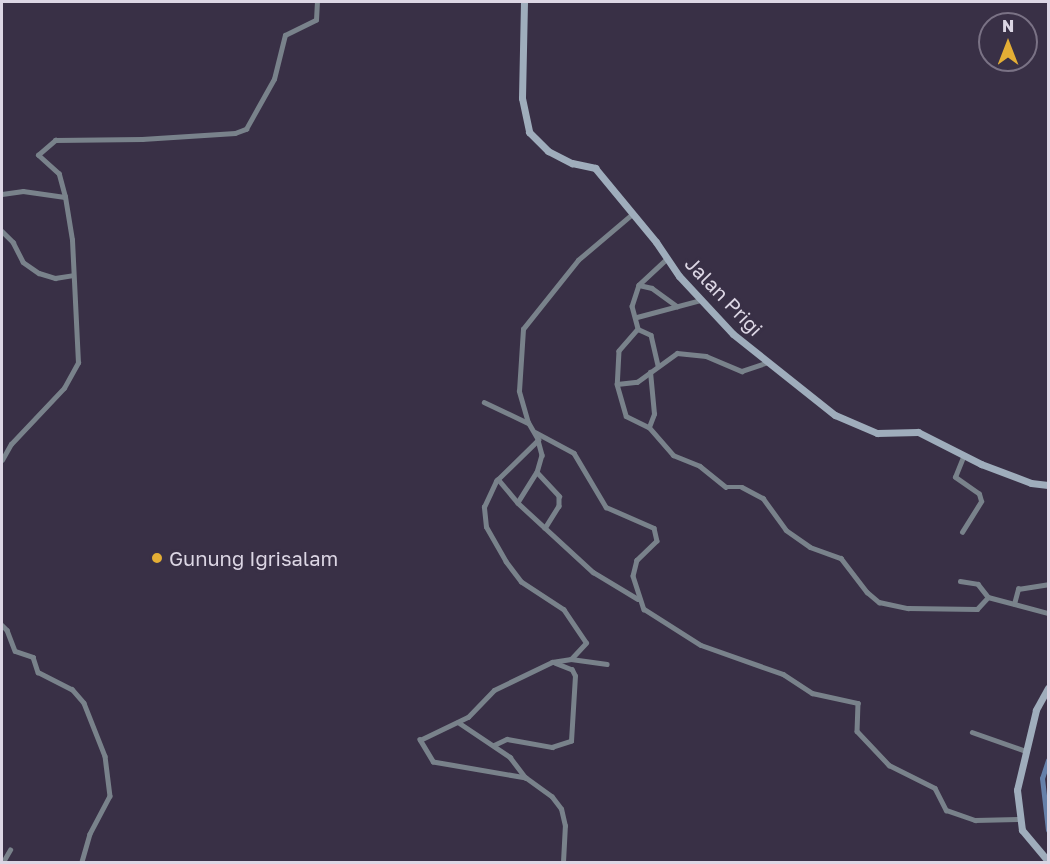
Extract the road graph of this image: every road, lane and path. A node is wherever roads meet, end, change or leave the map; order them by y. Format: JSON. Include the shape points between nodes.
{"nodes":[{"id":1,"x":317,"y":2,"type":"edge"},
{"id":2,"x":524,"y":2,"type":"edge"},
{"id":3,"x":2,"y":194,"type":"edge"},
{"id":4,"x":65,"y":196,"type":"junction"},
{"id":5,"x":631,"y":215,"type":"junction"},
{"id":6,"x":2,"y":231,"type":"edge"},
{"id":7,"x":666,"y":260,"type":"junction"},
{"id":8,"x":73,"y":275,"type":"junction"},
{"id":9,"x":639,"y":285,"type":"junction"},
{"id":10,"x":701,"y":300,"type":"junction"},
{"id":11,"x":677,"y":306,"type":"junction"},
{"id":12,"x":637,"y":317,"type":"junction"},
{"id":13,"x":638,"y":329,"type":"junction"},
{"id":14,"x":768,"y":362,"type":"junction"},
{"id":15,"x":658,"y":365,"type":"junction"},
{"id":16,"x":650,"y":372,"type":"junction"},
{"id":17,"x":617,"y":384,"type":"junction"},
{"id":18,"x":484,"y":402,"type":"dead end"},
{"id":19,"x":528,"y":423,"type":"junction"},
{"id":20,"x":649,"y":427,"type":"junction"},
{"id":21,"x":533,"y":431,"type":"junction"},
{"id":22,"x":538,"y":440,"type":"junction"},
{"id":23,"x":963,"y":457,"type":"junction"},
{"id":24,"x":2,"y":460,"type":"edge"},
{"id":25,"x":537,"y":472,"type":"junction"},
{"id":26,"x":498,"y":479,"type":"junction"},
{"id":27,"x":1048,"y":485,"type":"edge"},
{"id":28,"x":518,"y":503,"type":"junction"},
{"id":29,"x":545,"y":528,"type":"junction"},
{"id":30,"x":962,"y":532,"type":"dead end"},
{"id":31,"x":960,"y":581,"type":"dead end"},
{"id":32,"x":1048,"y":584,"type":"edge"},
{"id":33,"x":988,"y":597,"type":"junction"},
{"id":34,"x":638,"y":599,"type":"junction"},
{"id":35,"x":1014,"y":604,"type":"junction"},
{"id":36,"x":1048,"y":613,"type":"edge"},
{"id":37,"x":2,"y":626,"type":"edge"},
{"id":38,"x":571,"y":659,"type":"junction"},
{"id":39,"x":552,"y":662,"type":"junction"},
{"id":40,"x":607,"y":664,"type":"dead end"},
{"id":41,"x":1048,"y":688,"type":"edge"},
{"id":42,"x":458,"y":722,"type":"junction"},
{"id":43,"x":972,"y":732,"type":"dead end"},
{"id":44,"x":494,"y":745,"type":"junction"},
{"id":45,"x":1026,"y":750,"type":"junction"},
{"id":46,"x":526,"y":778,"type":"junction"},
{"id":47,"x":1020,"y":819,"type":"junction"},
{"id":48,"x":9,"y":850,"type":"dead end"},
{"id":49,"x":1048,"y":861,"type":"edge"},
{"id":50,"x":3,"y":862,"type":"edge"},
{"id":51,"x":81,"y":862,"type":"edge"},
{"id":52,"x":563,"y":862,"type":"edge"}],
"edges":[{"from":1,"to":4,"type":"street","via":[[316,20],[285,35],[274,79],[246,129],[142,139],[55,140],[38,154],[59,174]]},
{"from":2,"to":5,"type":"street","name":"Jalan Prigi","via":[[522,98],[529,132],[548,151],[594,168]]},
{"from":3,"to":4,"type":"street"},
{"from":4,"to":8,"type":"street"},
{"from":5,"to":7,"type":"street","name":"Jalan Prigi","via":[[656,242]]},
{"from":5,"to":19,"type":"street","via":[[578,260],[523,329],[518,375]]},
{"from":6,"to":8,"type":"street","via":[[23,262],[39,273],[55,278]]},
{"from":7,"to":9,"type":"street"},
{"from":7,"to":10,"type":"street","name":"Jalan Prigi"},
{"from":8,"to":24,"type":"street","via":[[78,363],[64,388],[11,444]]},
{"from":9,"to":11,"type":"street","via":[[651,288]]},
{"from":9,"to":12,"type":"street","via":[[632,301]]},
{"from":10,"to":11,"type":"street"},
{"from":10,"to":14,"type":"street","name":"Jalan Prigi"},
{"from":11,"to":12,"type":"street"},
{"from":12,"to":13,"type":"street"},
{"from":13,"to":15,"type":"street","via":[[651,335]]},
{"from":13,"to":17,"type":"street","via":[[619,351]]},
{"from":14,"to":15,"type":"street","via":[[742,371],[706,356],[677,353]]},
{"from":14,"to":23,"type":"street","name":"Jalan Prigi","via":[[835,415],[877,433],[918,432]]},
{"from":15,"to":16,"type":"street"},
{"from":16,"to":17,"type":"street","via":[[637,382]]},
{"from":16,"to":20,"type":"street","via":[[654,414]]},
{"from":17,"to":20,"type":"street","via":[[622,412]]},
{"from":18,"to":19,"type":"street"},
{"from":19,"to":21,"type":"street"},
{"from":20,"to":33,"type":"street","via":[[673,455],[700,466],[726,487],[742,487],[763,498],[786,530],[810,547],[842,558],[879,602],[908,608],[977,609]]},
{"from":21,"to":22,"type":"street"},
{"from":21,"to":34,"type":"street","via":[[574,453],[606,507],[654,528],[657,541],[643,552],[634,570]]},
{"from":22,"to":25,"type":"street","via":[[542,455]]},
{"from":22,"to":26,"type":"street"},
{"from":23,"to":27,"type":"street","name":"Jalan Prigi","via":[[1030,483]]},
{"from":23,"to":30,"type":"street","via":[[955,477],[979,494],[981,501]]},
{"from":25,"to":28,"type":"street"},
{"from":25,"to":29,"type":"street","via":[[559,496],[559,506]]},
{"from":26,"to":28,"type":"street"},
{"from":26,"to":38,"type":"street","via":[[484,507],[486,527],[521,582],[564,610],[586,638]]},
{"from":28,"to":29,"type":"street"},
{"from":29,"to":34,"type":"street","via":[[593,572]]},
{"from":31,"to":33,"type":"street","via":[[978,584]]},
{"from":32,"to":35,"type":"street","via":[[1018,589]]},
{"from":33,"to":35,"type":"street"},
{"from":34,"to":47,"type":"street","via":[[653,616],[701,645],[783,674],[812,693],[858,703],[857,731],[889,765],[935,788],[946,810],[975,820]]},
{"from":35,"to":36,"type":"street"},
{"from":37,"to":51,"type":"street","via":[[15,651],[33,657],[38,672],[66,685],[84,703],[105,756],[110,796],[90,834]]},
{"from":38,"to":39,"type":"street"},
{"from":38,"to":40,"type":"street"},
{"from":39,"to":42,"type":"street","via":[[494,690]]},
{"from":39,"to":44,"type":"street","via":[[570,669],[575,676],[571,741],[552,747],[507,739]]},
{"from":41,"to":45,"type":"street","via":[[1036,710]]},
{"from":42,"to":44,"type":"street"},
{"from":42,"to":46,"type":"street","via":[[421,738],[430,761]]},
{"from":43,"to":45,"type":"street"},
{"from":44,"to":46,"type":"street","via":[[510,757]]},
{"from":45,"to":47,"type":"street","via":[[1017,790]]},
{"from":46,"to":52,"type":"street","via":[[552,797],[561,809],[565,826]]},
{"from":47,"to":49,"type":"street","via":[[1028,840]]},
{"from":48,"to":50,"type":"street"}]}
